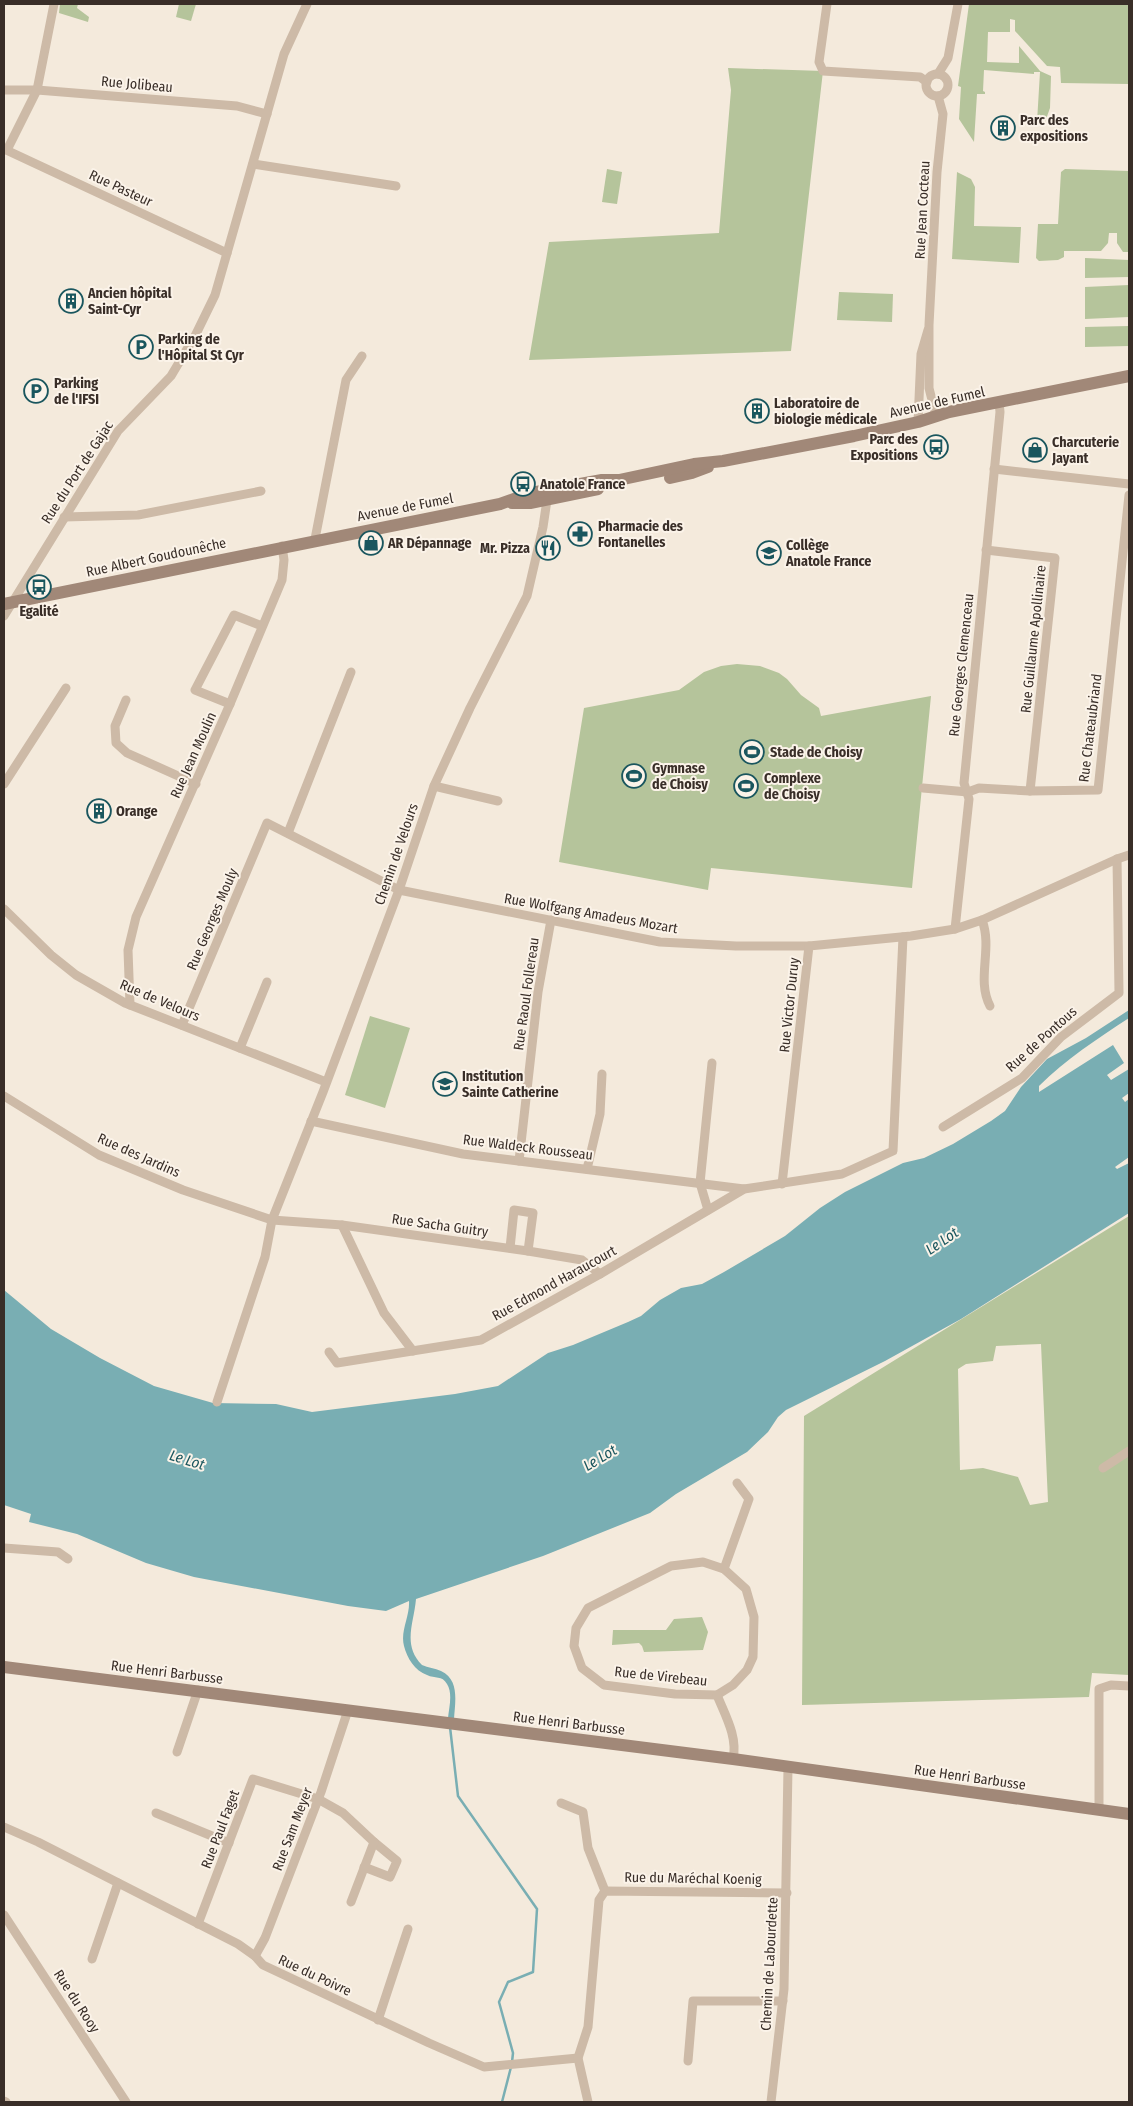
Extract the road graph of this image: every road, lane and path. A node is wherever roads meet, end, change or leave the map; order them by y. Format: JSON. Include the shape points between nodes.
{"nodes":[{"id":1,"x":54,"y":4,"type":"edge"},
{"id":2,"x":307,"y":4,"type":"edge"},
{"id":3,"x":827,"y":4,"type":"edge"},
{"id":4,"x":958,"y":4,"type":"edge"},
{"id":5,"x":938,"y":74,"type":"junction"},
{"id":6,"x":927,"y":82,"type":"junction"},
{"id":7,"x":4,"y":90,"type":"edge"},
{"id":8,"x":37,"y":90,"type":"junction"},
{"id":9,"x":938,"y":96,"type":"junction"},
{"id":10,"x":267,"y":114,"type":"junction"},
{"id":11,"x":5,"y":150,"type":"edge"},
{"id":12,"x":253,"y":164,"type":"junction"},
{"id":13,"x":396,"y":186,"type":"dead end"},
{"id":14,"x":228,"y":253,"type":"junction"},
{"id":15,"x":930,"y":326,"type":"junction"},
{"id":16,"x":362,"y":356,"type":"dead end"},
{"id":17,"x":1129,"y":376,"type":"edge"},
{"id":18,"x":999,"y":402,"type":"junction"},
{"id":19,"x":936,"y":416,"type":"junction"},
{"id":20,"x":918,"y":422,"type":"junction"},
{"id":21,"x":994,"y":469,"type":"junction"},
{"id":22,"x":1129,"y":484,"type":"edge"},
{"id":23,"x":261,"y":491,"type":"dead end"},
{"id":24,"x":546,"y":495,"type":"junction"},
{"id":25,"x":1129,"y":495,"type":"edge"},
{"id":26,"x":64,"y":517,"type":"junction"},
{"id":27,"x":315,"y":539,"type":"junction"},
{"id":28,"x":282,"y":546,"type":"junction"},
{"id":29,"x":986,"y":550,"type":"junction"},
{"id":30,"x":8,"y":603,"type":"edge"},
{"id":31,"x":4,"y":616,"type":"edge"},
{"id":32,"x":262,"y":626,"type":"junction"},
{"id":33,"x":351,"y":672,"type":"dead end"},
{"id":34,"x":66,"y":688,"type":"dead end"},
{"id":35,"x":126,"y":700,"type":"dead end"},
{"id":36,"x":230,"y":704,"type":"junction"},
{"id":37,"x":4,"y":784,"type":"edge"},
{"id":38,"x":196,"y":784,"type":"junction"},
{"id":39,"x":434,"y":786,"type":"junction"},
{"id":40,"x":923,"y":788,"type":"dead end"},
{"id":41,"x":1030,"y":791,"type":"junction"},
{"id":42,"x":968,"y":792,"type":"junction"},
{"id":43,"x":498,"y":801,"type":"dead end"},
{"id":44,"x":267,"y":823,"type":"joint"},
{"id":45,"x":288,"y":833,"type":"junction"},
{"id":46,"x":1129,"y":856,"type":"edge"},
{"id":47,"x":1117,"y":858,"type":"junction"},
{"id":48,"x":398,"y":890,"type":"junction"},
{"id":49,"x":4,"y":909,"type":"edge"},
{"id":50,"x":551,"y":920,"type":"junction"},
{"id":51,"x":982,"y":920,"type":"junction"},
{"id":52,"x":955,"y":929,"type":"junction"},
{"id":53,"x":903,"y":937,"type":"junction"},
{"id":54,"x":810,"y":946,"type":"junction"},
{"id":55,"x":267,"y":982,"type":"dead end"},
{"id":56,"x":130,"y":1005,"type":"junction"},
{"id":57,"x":990,"y":1006,"type":"dead end"},
{"id":58,"x":182,"y":1025,"type":"junction"},
{"id":59,"x":240,"y":1048,"type":"junction"},
{"id":60,"x":712,"y":1063,"type":"dead end"},
{"id":61,"x":602,"y":1074,"type":"dead end"},
{"id":62,"x":326,"y":1082,"type":"junction"},
{"id":63,"x":4,"y":1096,"type":"edge"},
{"id":64,"x":310,"y":1121,"type":"junction"},
{"id":65,"x":943,"y":1127,"type":"dead end"},
{"id":66,"x":519,"y":1161,"type":"junction"},
{"id":67,"x":587,"y":1169,"type":"junction"},
{"id":68,"x":700,"y":1183,"type":"junction"},
{"id":69,"x":782,"y":1184,"type":"junction"},
{"id":70,"x":744,"y":1189,"type":"junction"},
{"id":71,"x":708,"y":1210,"type":"junction"},
{"id":72,"x":272,"y":1220,"type":"junction"},
{"id":73,"x":342,"y":1225,"type":"junction"},
{"id":74,"x":510,"y":1248,"type":"junction"},
{"id":75,"x":528,"y":1251,"type":"junction"},
{"id":76,"x":600,"y":1274,"type":"junction"},
{"id":77,"x":329,"y":1352,"type":"dead end"},
{"id":78,"x":413,"y":1352,"type":"junction"},
{"id":79,"x":217,"y":1402,"type":"dead end"},
{"id":80,"x":1129,"y":1451,"type":"edge"},
{"id":81,"x":1103,"y":1468,"type":"dead end"},
{"id":82,"x":737,"y":1483,"type":"dead end"},
{"id":83,"x":4,"y":1548,"type":"edge"},
{"id":84,"x":68,"y":1559,"type":"dead end"},
{"id":85,"x":724,"y":1569,"type":"junction"},
{"id":86,"x":4,"y":1667,"type":"edge"},
{"id":87,"x":1129,"y":1686,"type":"edge"},
{"id":88,"x":198,"y":1690,"type":"junction"},
{"id":89,"x":717,"y":1695,"type":"junction"},
{"id":90,"x":348,"y":1710,"type":"junction"},
{"id":91,"x":177,"y":1752,"type":"dead end"},
{"id":92,"x":734,"y":1759,"type":"junction"},
{"id":93,"x":788,"y":1768,"type":"junction"},
{"id":94,"x":318,"y":1799,"type":"junction"},
{"id":95,"x":561,"y":1802,"type":"dead end"},
{"id":96,"x":1099,"y":1810,"type":"junction"},
{"id":97,"x":156,"y":1813,"type":"dead end"},
{"id":98,"x":1129,"y":1814,"type":"edge"},
{"id":99,"x":4,"y":1827,"type":"edge"},
{"id":100,"x":229,"y":1842,"type":"junction"},
{"id":101,"x":374,"y":1842,"type":"junction"},
{"id":102,"x":364,"y":1867,"type":"junction"},
{"id":103,"x":118,"y":1883,"type":"junction"},
{"id":104,"x":605,"y":1891,"type":"junction"},
{"id":105,"x":787,"y":1893,"type":"junction"},
{"id":106,"x":351,"y":1902,"type":"dead end"},
{"id":107,"x":4,"y":1916,"type":"edge"},
{"id":108,"x":198,"y":1924,"type":"junction"},
{"id":109,"x":408,"y":1929,"type":"dead end"},
{"id":110,"x":255,"y":1956,"type":"junction"},
{"id":111,"x":92,"y":1959,"type":"dead end"},
{"id":112,"x":783,"y":2001,"type":"junction"},
{"id":113,"x":378,"y":2020,"type":"junction"},
{"id":114,"x":578,"y":2058,"type":"junction"},
{"id":115,"x":688,"y":2061,"type":"dead end"},
{"id":116,"x":126,"y":2102,"type":"edge"},
{"id":117,"x":588,"y":2102,"type":"edge"},
{"id":118,"x":771,"y":2102,"type":"edge"}],
"edges":[{"from":1,"to":8,"type":"street"},
{"from":2,"to":10,"type":"street","name":"Rue du Port de Gajac","via":[[284,54]]},
{"from":3,"to":6,"type":"street","via":[[819,62],[823,71],[920,76]]},
{"from":4,"to":5,"type":"street","via":[[948,58]]},
{"from":5,"to":6,"type":"street"},
{"from":5,"to":9,"type":"street","via":[[948,83],[945,93]]},
{"from":6,"to":9,"type":"street","via":[[929,92]]},
{"from":7,"to":8,"type":"street","name":"Rue Jolibeau"},
{"from":8,"to":10,"type":"street","name":"Rue Jolibeau","via":[[237,106]]},
{"from":8,"to":11,"type":"street"},
{"from":9,"to":15,"type":"street","name":"Rue Jean Cocteau","via":[[943,114]]},
{"from":10,"to":12,"type":"street","name":"Rue du Port de Gajac"},
{"from":11,"to":14,"type":"street","name":"Rue Pasteur"},
{"from":12,"to":13,"type":"street"},
{"from":12,"to":14,"type":"street","name":"Rue du Port de Gajac"},
{"from":14,"to":26,"type":"street","name":"Rue du Port de Gajac","via":[[216,295],[171,376],[118,431]]},
{"from":15,"to":19,"type":"street","name":"Rue Jean Cocteau","via":[[930,388]]},
{"from":15,"to":20,"type":"street","name":"Rue Jean Cocteau","via":[[921,354]]},
{"from":16,"to":27,"type":"street","via":[[346,380]]},
{"from":17,"to":18,"type":"main road","name":"Avenue de Fumel"},
{"from":18,"to":19,"type":"main road","name":"Avenue de Fumel"},
{"from":18,"to":21,"type":"street","name":"Rue Georges Clemenceau"},
{"from":19,"to":20,"type":"main road","name":"Avenue de Fumel"},
{"from":20,"to":24,"type":"main road","name":"Avenue de Fumel","via":[[723,461],[619,480],[602,480]]},
{"from":21,"to":22,"type":"street"},
{"from":21,"to":29,"type":"street","name":"Rue Georges Clemenceau"},
{"from":23,"to":26,"type":"street","via":[[138,515]]},
{"from":24,"to":27,"type":"main road","name":"Avenue de Fumel","via":[[531,493],[500,504]]},
{"from":24,"to":39,"type":"street","name":"Chemin de Velours","via":[[543,527],[527,596]]},
{"from":25,"to":41,"type":"street","name":"Rue Chateaubriand","via":[[1098,790]]},
{"from":26,"to":30,"type":"street","name":"Rue du Port de Gajac"},
{"from":27,"to":28,"type":"main road","name":"Rue Albert Goudounêche"},
{"from":28,"to":30,"type":"main road","name":"Rue Albert Goudounêche"},
{"from":28,"to":32,"type":"street","name":"Rue Jean Moulin","via":[[282,580]]},
{"from":29,"to":41,"type":"street","name":"Rue Guillaume Apollinaire","via":[[1055,558]]},
{"from":29,"to":42,"type":"street","name":"Rue Georges Clemenceau","via":[[964,783]]},
{"from":30,"to":31,"type":"street","name":"Rue du Port de Gajac"},
{"from":32,"to":36,"type":"street","name":"Rue Jean Moulin"},
{"from":32,"to":36,"type":"street","via":[[234,614],[195,690]]},
{"from":33,"to":45,"type":"street"},
{"from":34,"to":37,"type":"street"},
{"from":35,"to":38,"type":"street","via":[[115,726],[116,743],[128,753]]},
{"from":36,"to":38,"type":"street","name":"Rue Jean Moulin"},
{"from":38,"to":56,"type":"street","name":"Rue Jean Moulin","via":[[136,917],[128,950]]},
{"from":39,"to":43,"type":"street"},
{"from":39,"to":48,"type":"street","name":"Chemin de Velours"},
{"from":40,"to":42,"type":"street","name":"Rue Chateaubriand"},
{"from":41,"to":42,"type":"street","name":"Rue Chateaubriand","via":[[979,788]]},
{"from":42,"to":52,"type":"street","name":"Rue Georges Clemenceau","via":[[970,800]]},
{"from":44,"to":45,"type":"street","name":"Rue Wolfgang Amadeus Mozart"},
{"from":44,"to":58,"type":"street","name":"Rue Georges Mouly"},
{"from":45,"to":48,"type":"street","name":"Rue Wolfgang Amadeus Mozart"},
{"from":46,"to":47,"type":"street","name":"Rue Victor Duruy"},
{"from":47,"to":51,"type":"street","name":"Rue Victor Duruy"},
{"from":47,"to":65,"type":"street","name":"Rue de Pontous","via":[[1119,993],[1061,1037],[1022,1078]]},
{"from":48,"to":50,"type":"street","name":"Rue Wolfgang Amadeus Mozart"},
{"from":48,"to":62,"type":"street","name":"Chemin de Velours"},
{"from":49,"to":56,"type":"street","name":"Rue de Velours","via":[[76,975]]},
{"from":50,"to":54,"type":"street","name":"Rue Wolfgang Amadeus Mozart","via":[[660,942]]},
{"from":50,"to":66,"type":"street","name":"Rue Raoul Follereau","via":[[538,992]]},
{"from":51,"to":52,"type":"street","name":"Rue Victor Duruy"},
{"from":51,"to":57,"type":"street","via":[[987,932],[984,994]]},
{"from":52,"to":53,"type":"street","name":"Rue Victor Duruy"},
{"from":53,"to":54,"type":"street","name":"Rue Victor Duruy"},
{"from":53,"to":69,"type":"street","via":[[893,1151],[842,1174]]},
{"from":54,"to":69,"type":"street","name":"Rue Victor Duruy"},
{"from":55,"to":59,"type":"street"},
{"from":56,"to":58,"type":"street","name":"Rue de Velours"},
{"from":58,"to":59,"type":"street","name":"Rue de Velours"},
{"from":59,"to":62,"type":"street","name":"Rue de Velours"},
{"from":60,"to":68,"type":"street"},
{"from":61,"to":67,"type":"street","via":[[600,1114]]},
{"from":62,"to":64,"type":"street","name":"Chemin de Velours"},
{"from":63,"to":72,"type":"street","name":"Rue des Jardins","via":[[99,1155],[183,1190]]},
{"from":64,"to":66,"type":"street","name":"Rue Waldeck Rousseau","via":[[463,1154]]},
{"from":64,"to":72,"type":"street","name":"Chemin de Velours"},
{"from":66,"to":67,"type":"street","name":"Rue Waldeck Rousseau"},
{"from":67,"to":68,"type":"street","name":"Rue Waldeck Rousseau"},
{"from":68,"to":70,"type":"street","name":"Rue Waldeck Rousseau"},
{"from":68,"to":71,"type":"street"},
{"from":69,"to":70,"type":"street","name":"Rue Edmond Haraucourt"},
{"from":70,"to":71,"type":"street","name":"Rue Edmond Haraucourt"},
{"from":71,"to":76,"type":"street","name":"Rue Edmond Haraucourt"},
{"from":72,"to":73,"type":"street","name":"Rue Sacha Guitry"},
{"from":72,"to":79,"type":"street","name":"Chemin de Velours","via":[[264,1257]]},
{"from":73,"to":74,"type":"street","name":"Rue Sacha Guitry"},
{"from":73,"to":78,"type":"street","via":[[384,1314]]},
{"from":74,"to":75,"type":"street","name":"Rue Sacha Guitry"},
{"from":74,"to":75,"type":"street","via":[[514,1210],[532,1213]]},
{"from":75,"to":76,"type":"street","name":"Rue Sacha Guitry","via":[[582,1260]]},
{"from":76,"to":78,"type":"street","name":"Rue Edmond Haraucourt","via":[[481,1340]]},
{"from":77,"to":78,"type":"street","name":"Rue Edmond Haraucourt","via":[[337,1363]]},
{"from":80,"to":81,"type":"street"},
{"from":82,"to":85,"type":"street","via":[[749,1499]]},
{"from":83,"to":84,"type":"street","via":[[58,1552]]},
{"from":85,"to":89,"type":"street","name":"Rue de Virebeau","via":[[746,1589],[754,1617],[754,1647],[747,1670],[733,1685]]},
{"from":85,"to":89,"type":"street","name":"Rue de Virebeau","via":[[703,1562],[671,1566],[602,1600],[588,1608],[576,1628],[574,1646],[582,1668],[604,1685],[674,1694]]},
{"from":86,"to":88,"type":"main road","name":"Rue Henri Barbusse"},
{"from":87,"to":96,"type":"street","via":[[1111,1685],[1099,1689]]},
{"from":88,"to":90,"type":"main road","name":"Rue Henri Barbusse"},
{"from":88,"to":91,"type":"street"},
{"from":89,"to":92,"type":"street","name":"Rue de Virebeau","via":[[732,1732]]},
{"from":90,"to":92,"type":"main road","name":"Rue Henri Barbusse"},
{"from":90,"to":94,"type":"street","name":"Rue Sam Meyer"},
{"from":92,"to":93,"type":"main road","name":"Rue Henri Barbusse"},
{"from":93,"to":96,"type":"main road","name":"Rue Henri Barbusse"},
{"from":93,"to":105,"type":"street","name":"Chemin de Labourdette"},
{"from":94,"to":100,"type":"street","name":"Rue Paul Faget","via":[[253,1779]]},
{"from":94,"to":101,"type":"street","via":[[343,1813]]},
{"from":94,"to":110,"type":"street","name":"Rue Sam Meyer","via":[[265,1938]]},
{"from":95,"to":104,"type":"street","via":[[583,1812],[588,1848]]},
{"from":96,"to":98,"type":"main road","name":"Rue Henri Barbusse"},
{"from":97,"to":100,"type":"street"},
{"from":99,"to":103,"type":"street","name":"Rue du Poivre"},
{"from":100,"to":108,"type":"street","name":"Rue Paul Faget"},
{"from":101,"to":102,"type":"street"},
{"from":101,"to":102,"type":"street","via":[[397,1862],[390,1877]]},
{"from":102,"to":106,"type":"street"},
{"from":103,"to":108,"type":"street","name":"Rue du Poivre"},
{"from":103,"to":111,"type":"street"},
{"from":104,"to":105,"type":"street","name":"Rue du Maréchal Koenig"},
{"from":104,"to":114,"type":"street","name":"Rue du Maréchal Koenig","via":[[599,1900],[588,2027]]},
{"from":105,"to":112,"type":"street","name":"Chemin de Labourdette"},
{"from":107,"to":116,"type":"street","name":"Rue du Rooy"},
{"from":108,"to":110,"type":"street","name":"Rue du Poivre"},
{"from":109,"to":113,"type":"street"},
{"from":110,"to":113,"type":"street","name":"Rue du Poivre","via":[[263,1966]]},
{"from":112,"to":115,"type":"street","via":[[693,2001]]},
{"from":112,"to":118,"type":"street","name":"Chemin de Labourdette"},
{"from":113,"to":114,"type":"street","name":"Rue du Poivre","via":[[484,2067]]},
{"from":114,"to":117,"type":"street"}]}
